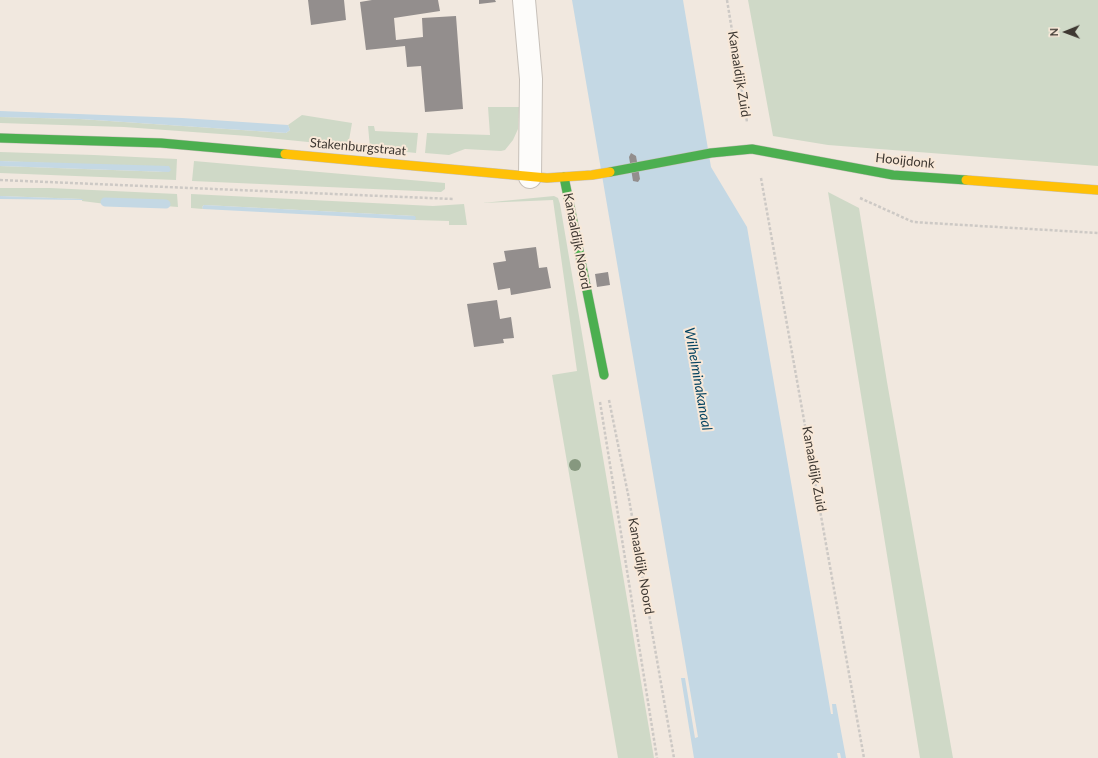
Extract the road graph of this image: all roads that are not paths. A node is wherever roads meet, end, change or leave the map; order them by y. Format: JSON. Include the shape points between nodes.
{"nodes":[{"id":1,"x":524,"y":0,"type":"edge"},
{"id":2,"x":0,"y":138,"type":"edge"},
{"id":3,"x":711,"y":153,"type":"joint"},
{"id":4,"x":530,"y":177,"type":"junction"},
{"id":5,"x":564,"y":177,"type":"junction"},
{"id":6,"x":1098,"y":190,"type":"edge"},
{"id":7,"x":604,"y":376,"type":"road end"}],
"edges":[{"from":1,"to":4,"type":"street","via":[[531,79]]},
{"from":2,"to":4,"type":"street","name":"Stakenburgstraat","via":[[161,143]]},
{"from":3,"to":5,"type":"street","name":"Stakenburgstraat","via":[[592,175]]},
{"from":3,"to":6,"type":"street","name":"Hooijdonk","via":[[752,149],[894,175]]},
{"from":4,"to":5,"type":"street","name":"Stakenburgstraat"},
{"from":5,"to":7,"type":"street","name":"Kanaaldijk Noord"}]}
